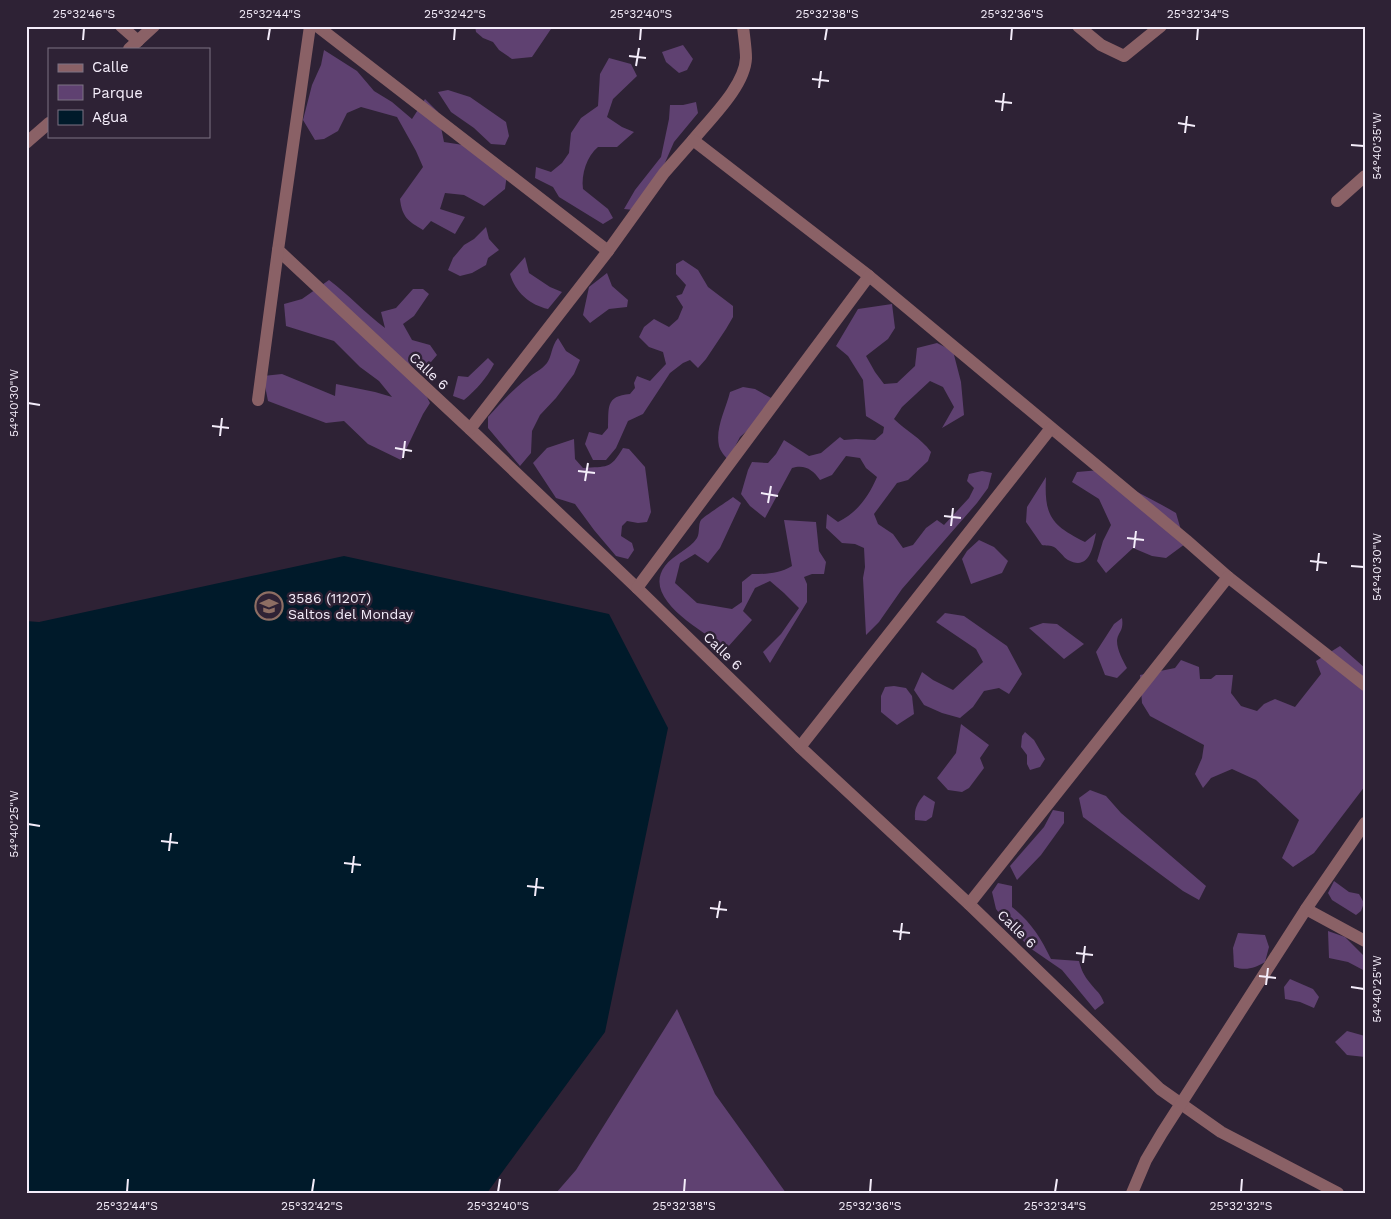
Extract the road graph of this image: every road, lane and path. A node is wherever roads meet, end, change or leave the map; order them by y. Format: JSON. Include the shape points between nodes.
{"nodes":[{"id":1,"x":121,"y":26,"type":"edge"},
{"id":2,"x":154,"y":26,"type":"edge"},
{"id":3,"x":310,"y":26,"type":"edge"},
{"id":4,"x":317,"y":26,"type":"edge"},
{"id":5,"x":743,"y":26,"type":"edge"},
{"id":6,"x":1078,"y":26,"type":"edge"},
{"id":7,"x":1161,"y":26,"type":"edge"},
{"id":8,"x":133,"y":45,"type":"edge"},
{"id":9,"x":48,"y":124,"type":"edge"},
{"id":10,"x":693,"y":140,"type":"junction"},
{"id":11,"x":26,"y":143,"type":"edge"},
{"id":12,"x":1365,"y":176,"type":"edge"},
{"id":13,"x":1337,"y":201,"type":"dead end"},
{"id":14,"x":278,"y":250,"type":"junction"},
{"id":15,"x":608,"y":251,"type":"junction"},
{"id":16,"x":869,"y":276,"type":"junction"},
{"id":17,"x":258,"y":400,"type":"dead end"},
{"id":18,"x":1051,"y":428,"type":"junction"},
{"id":19,"x":470,"y":429,"type":"junction"},
{"id":20,"x":1228,"y":577,"type":"junction"},
{"id":21,"x":637,"y":588,"type":"junction"},
{"id":22,"x":1365,"y":685,"type":"edge"},
{"id":23,"x":800,"y":748,"type":"junction"},
{"id":24,"x":1365,"y":823,"type":"edge"},
{"id":25,"x":969,"y":904,"type":"junction"},
{"id":26,"x":1306,"y":909,"type":"junction"},
{"id":27,"x":1365,"y":941,"type":"edge"},
{"id":28,"x":1182,"y":1104,"type":"junction"},
{"id":29,"x":1132,"y":1193,"type":"edge"},
{"id":30,"x":1338,"y":1193,"type":"edge"}],
"edges":[{"from":1,"to":8,"type":"street"},
{"from":2,"to":8,"type":"street"},
{"from":3,"to":14,"type":"street"},
{"from":4,"to":15,"type":"street"},
{"from":5,"to":10,"type":"street","via":[[746,59],[742,75]]},
{"from":6,"to":7,"type":"street","via":[[1101,44],[1124,56]]},
{"from":9,"to":11,"type":"street"},
{"from":10,"to":15,"type":"street","via":[[664,173]]},
{"from":10,"to":16,"type":"street"},
{"from":12,"to":13,"type":"street"},
{"from":14,"to":17,"type":"street"},
{"from":14,"to":19,"type":"street","name":"Calle 6"},
{"from":15,"to":19,"type":"street"},
{"from":16,"to":18,"type":"street"},
{"from":16,"to":21,"type":"street"},
{"from":18,"to":20,"type":"street"},
{"from":18,"to":23,"type":"street"},
{"from":19,"to":21,"type":"street","name":"Calle 6"},
{"from":20,"to":22,"type":"street"},
{"from":20,"to":25,"type":"street"},
{"from":21,"to":23,"type":"street","name":"Calle 6"},
{"from":23,"to":25,"type":"street","name":"Calle 6"},
{"from":24,"to":26,"type":"street"},
{"from":25,"to":28,"type":"street","name":"Calle 6","via":[[1160,1089]]},
{"from":26,"to":27,"type":"street"},
{"from":26,"to":28,"type":"street"},
{"from":28,"to":29,"type":"street","via":[[1146,1160]]},
{"from":28,"to":30,"type":"street","name":"Calle 6","via":[[1221,1132]]}]}
